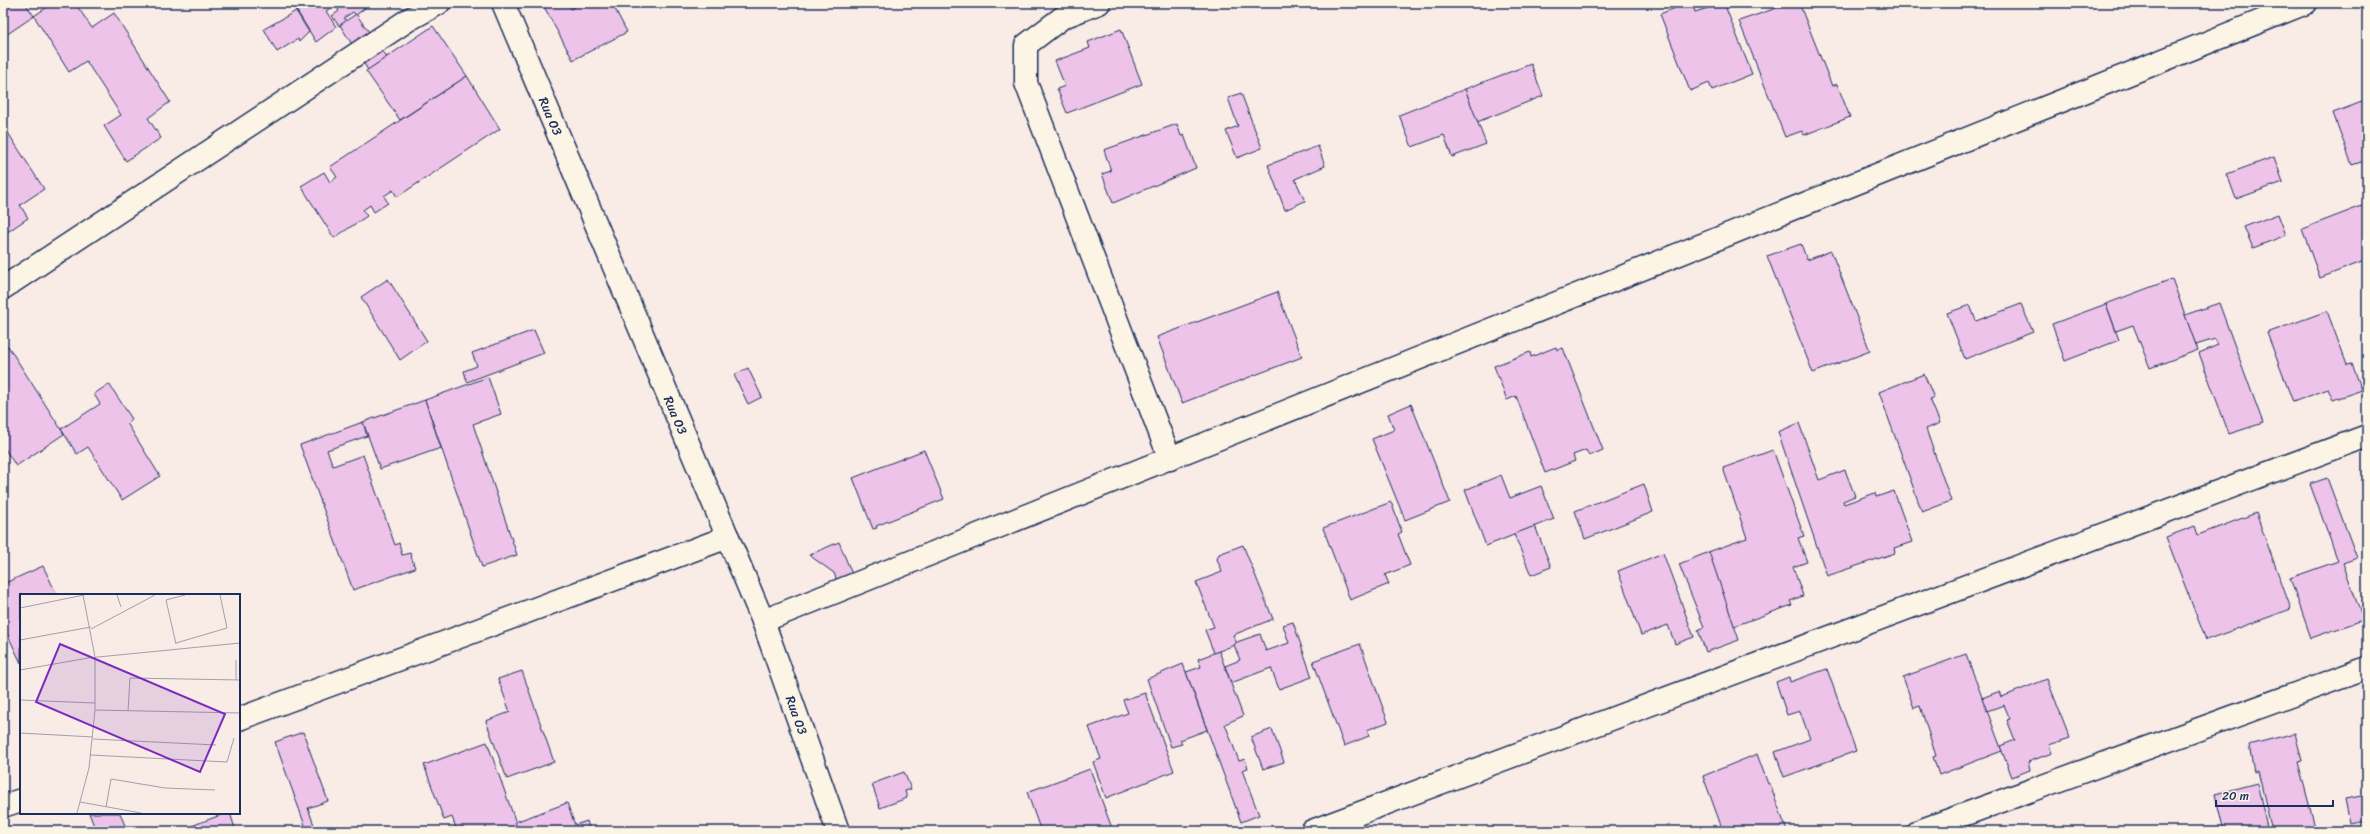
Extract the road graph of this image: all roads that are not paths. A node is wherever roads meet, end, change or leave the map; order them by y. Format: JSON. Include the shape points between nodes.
{"nodes":[{"id":1,"x":439,"y":3,"type":"edge"},
{"id":2,"x":503,"y":3,"type":"edge"},
{"id":3,"x":1099,"y":3,"type":"edge"},
{"id":4,"x":2306,"y":3,"type":"edge"},
{"id":5,"x":3,"y":288,"type":"edge"},
{"id":6,"x":2367,"y":436,"type":"edge"},
{"id":7,"x":1170,"y":459,"type":"junction"},
{"id":8,"x":728,"y":537,"type":"junction"},
{"id":9,"x":763,"y":621,"type":"junction"},
{"id":10,"x":2367,"y":668,"type":"edge"},
{"id":11,"x":240,"y":719,"type":"edge"},
{"id":12,"x":20,"y":800,"type":"edge"},
{"id":13,"x":3,"y":806,"type":"edge"},
{"id":14,"x":838,"y":831,"type":"edge"},
{"id":15,"x":1312,"y":831,"type":"edge"},
{"id":16,"x":1919,"y":831,"type":"edge"}],
"edges":[{"from":1,"to":5,"type":"street","via":[[402,24]]},
{"from":2,"to":8,"type":"street","name":"Rua 03"},
{"from":3,"to":7,"type":"street","via":[[1063,17],[1026,46],[1026,84]]},
{"from":4,"to":7,"type":"street"},
{"from":6,"to":15,"type":"street"},
{"from":7,"to":9,"type":"street"},
{"from":8,"to":9,"type":"street","name":"Rua 03"},
{"from":8,"to":11,"type":"street"},
{"from":9,"to":14,"type":"street","name":"Rua 03"},
{"from":10,"to":16,"type":"street"},
{"from":12,"to":13,"type":"street"}]}
